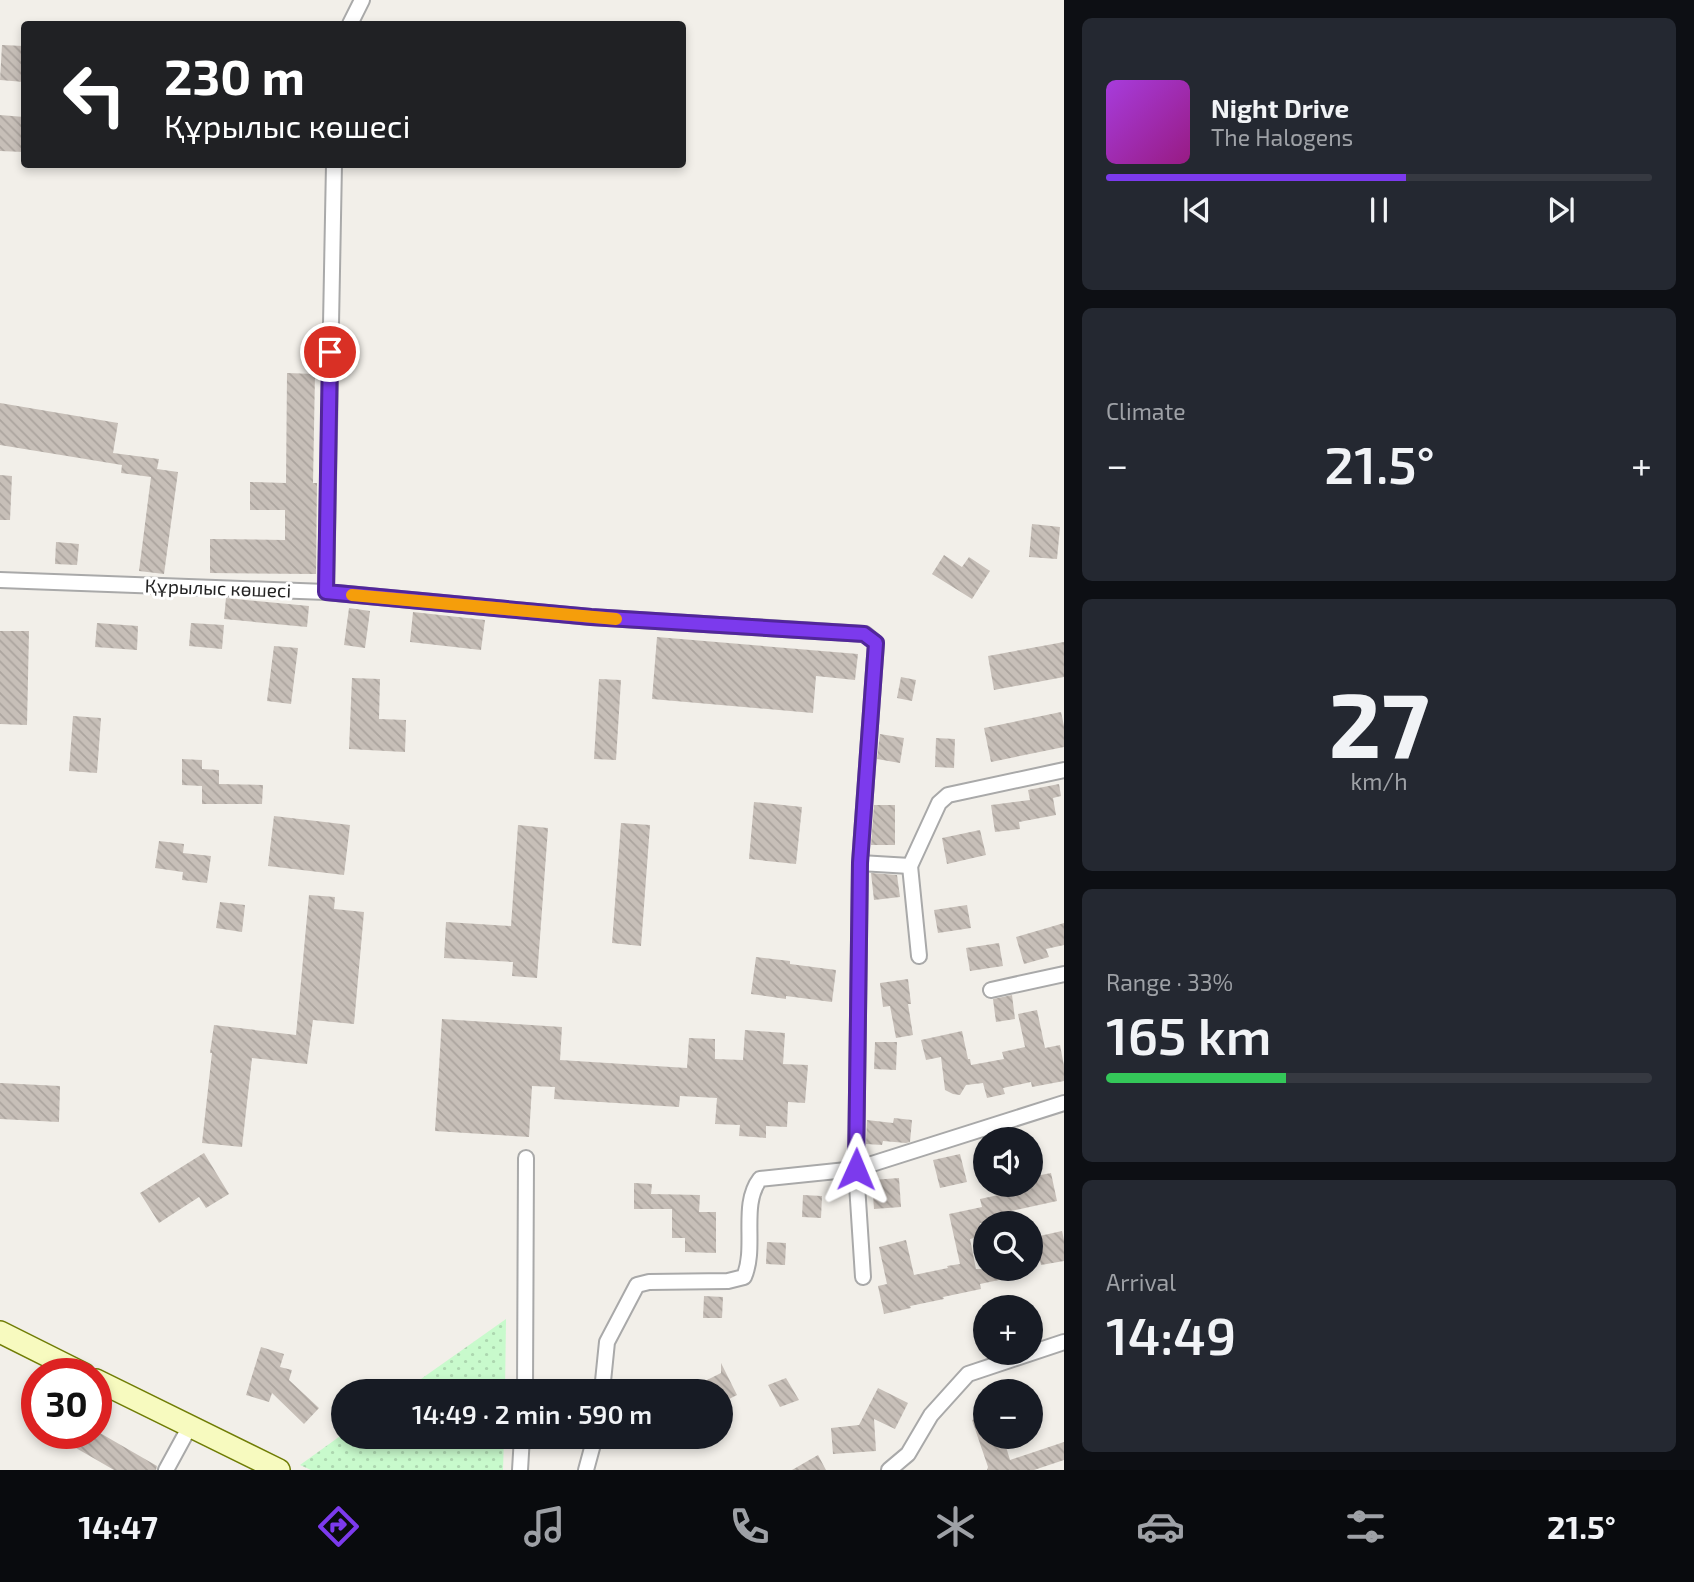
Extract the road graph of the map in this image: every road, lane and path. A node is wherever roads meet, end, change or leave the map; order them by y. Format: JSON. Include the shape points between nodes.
{"nodes":[{"id":1,"x":362,"y":0,"type":"edge"},
{"id":2,"x":352,"y":21,"type":"edge"},
{"id":3,"x":334,"y":168,"type":"edge"},
{"id":4,"x":0,"y":580,"type":"edge"},
{"id":5,"x":326,"y":592,"type":"junction"},
{"id":6,"x":1064,"y":770,"type":"edge"},
{"id":7,"x":860,"y":863,"type":"junction"},
{"id":8,"x":910,"y":866,"type":"junction"},
{"id":9,"x":919,"y":956,"type":"dead end"},
{"id":10,"x":1064,"y":974,"type":"edge"},
{"id":11,"x":991,"y":990,"type":"dead end"},
{"id":12,"x":1064,"y":1104,"type":"edge"},
{"id":13,"x":526,"y":1158,"type":"dead end"},
{"id":14,"x":856,"y":1169,"type":"junction"},
{"id":15,"x":863,"y":1277,"type":"dead end"},
{"id":16,"x":0,"y":1332,"type":"edge"},
{"id":17,"x":1064,"y":1342,"type":"edge"},
{"id":18,"x":52,"y":1358,"type":"edge"},
{"id":19,"x":525,"y":1379,"type":"edge"},
{"id":20,"x":603,"y":1379,"type":"edge"},
{"id":21,"x":112,"y":1388,"type":"edge"},
{"id":22,"x":190,"y":1426,"type":"junction"},
{"id":23,"x":521,"y":1449,"type":"edge"},
{"id":24,"x":592,"y":1449,"type":"edge"},
{"id":25,"x":891,"y":1469,"type":"edge"},
{"id":26,"x":166,"y":1470,"type":"edge"},
{"id":27,"x":279,"y":1470,"type":"edge"},
{"id":28,"x":520,"y":1470,"type":"edge"},
{"id":29,"x":586,"y":1470,"type":"edge"}],
"edges":[{"from":1,"to":2,"type":"street"},
{"from":3,"to":5,"type":"street"},
{"from":4,"to":5,"type":"street","name":"Құрылыс көшесі"},
{"from":5,"to":7,"type":"street","name":"Құрылыс көшесі","via":[[591,617],[864,634],[876,643],[876,660]]},
{"from":6,"to":8,"type":"street","via":[[948,794],[939,803]]},
{"from":7,"to":8,"type":"street"},
{"from":7,"to":14,"type":"street"},
{"from":8,"to":9,"type":"street"},
{"from":10,"to":11,"type":"street"},
{"from":12,"to":14,"type":"street"},
{"from":13,"to":19,"type":"street"},
{"from":14,"to":15,"type":"street"},
{"from":14,"to":20,"type":"street","via":[[760,1179],[751,1203],[744,1277],[637,1285],[607,1342]]},
{"from":16,"to":18,"type":"main road"},
{"from":17,"to":25,"type":"street","via":[[968,1374],[931,1415],[908,1454]]},
{"from":21,"to":22,"type":"main road"},
{"from":22,"to":26,"type":"street"},
{"from":22,"to":27,"type":"main road"},
{"from":23,"to":28,"type":"street"},
{"from":24,"to":29,"type":"street"}]}
